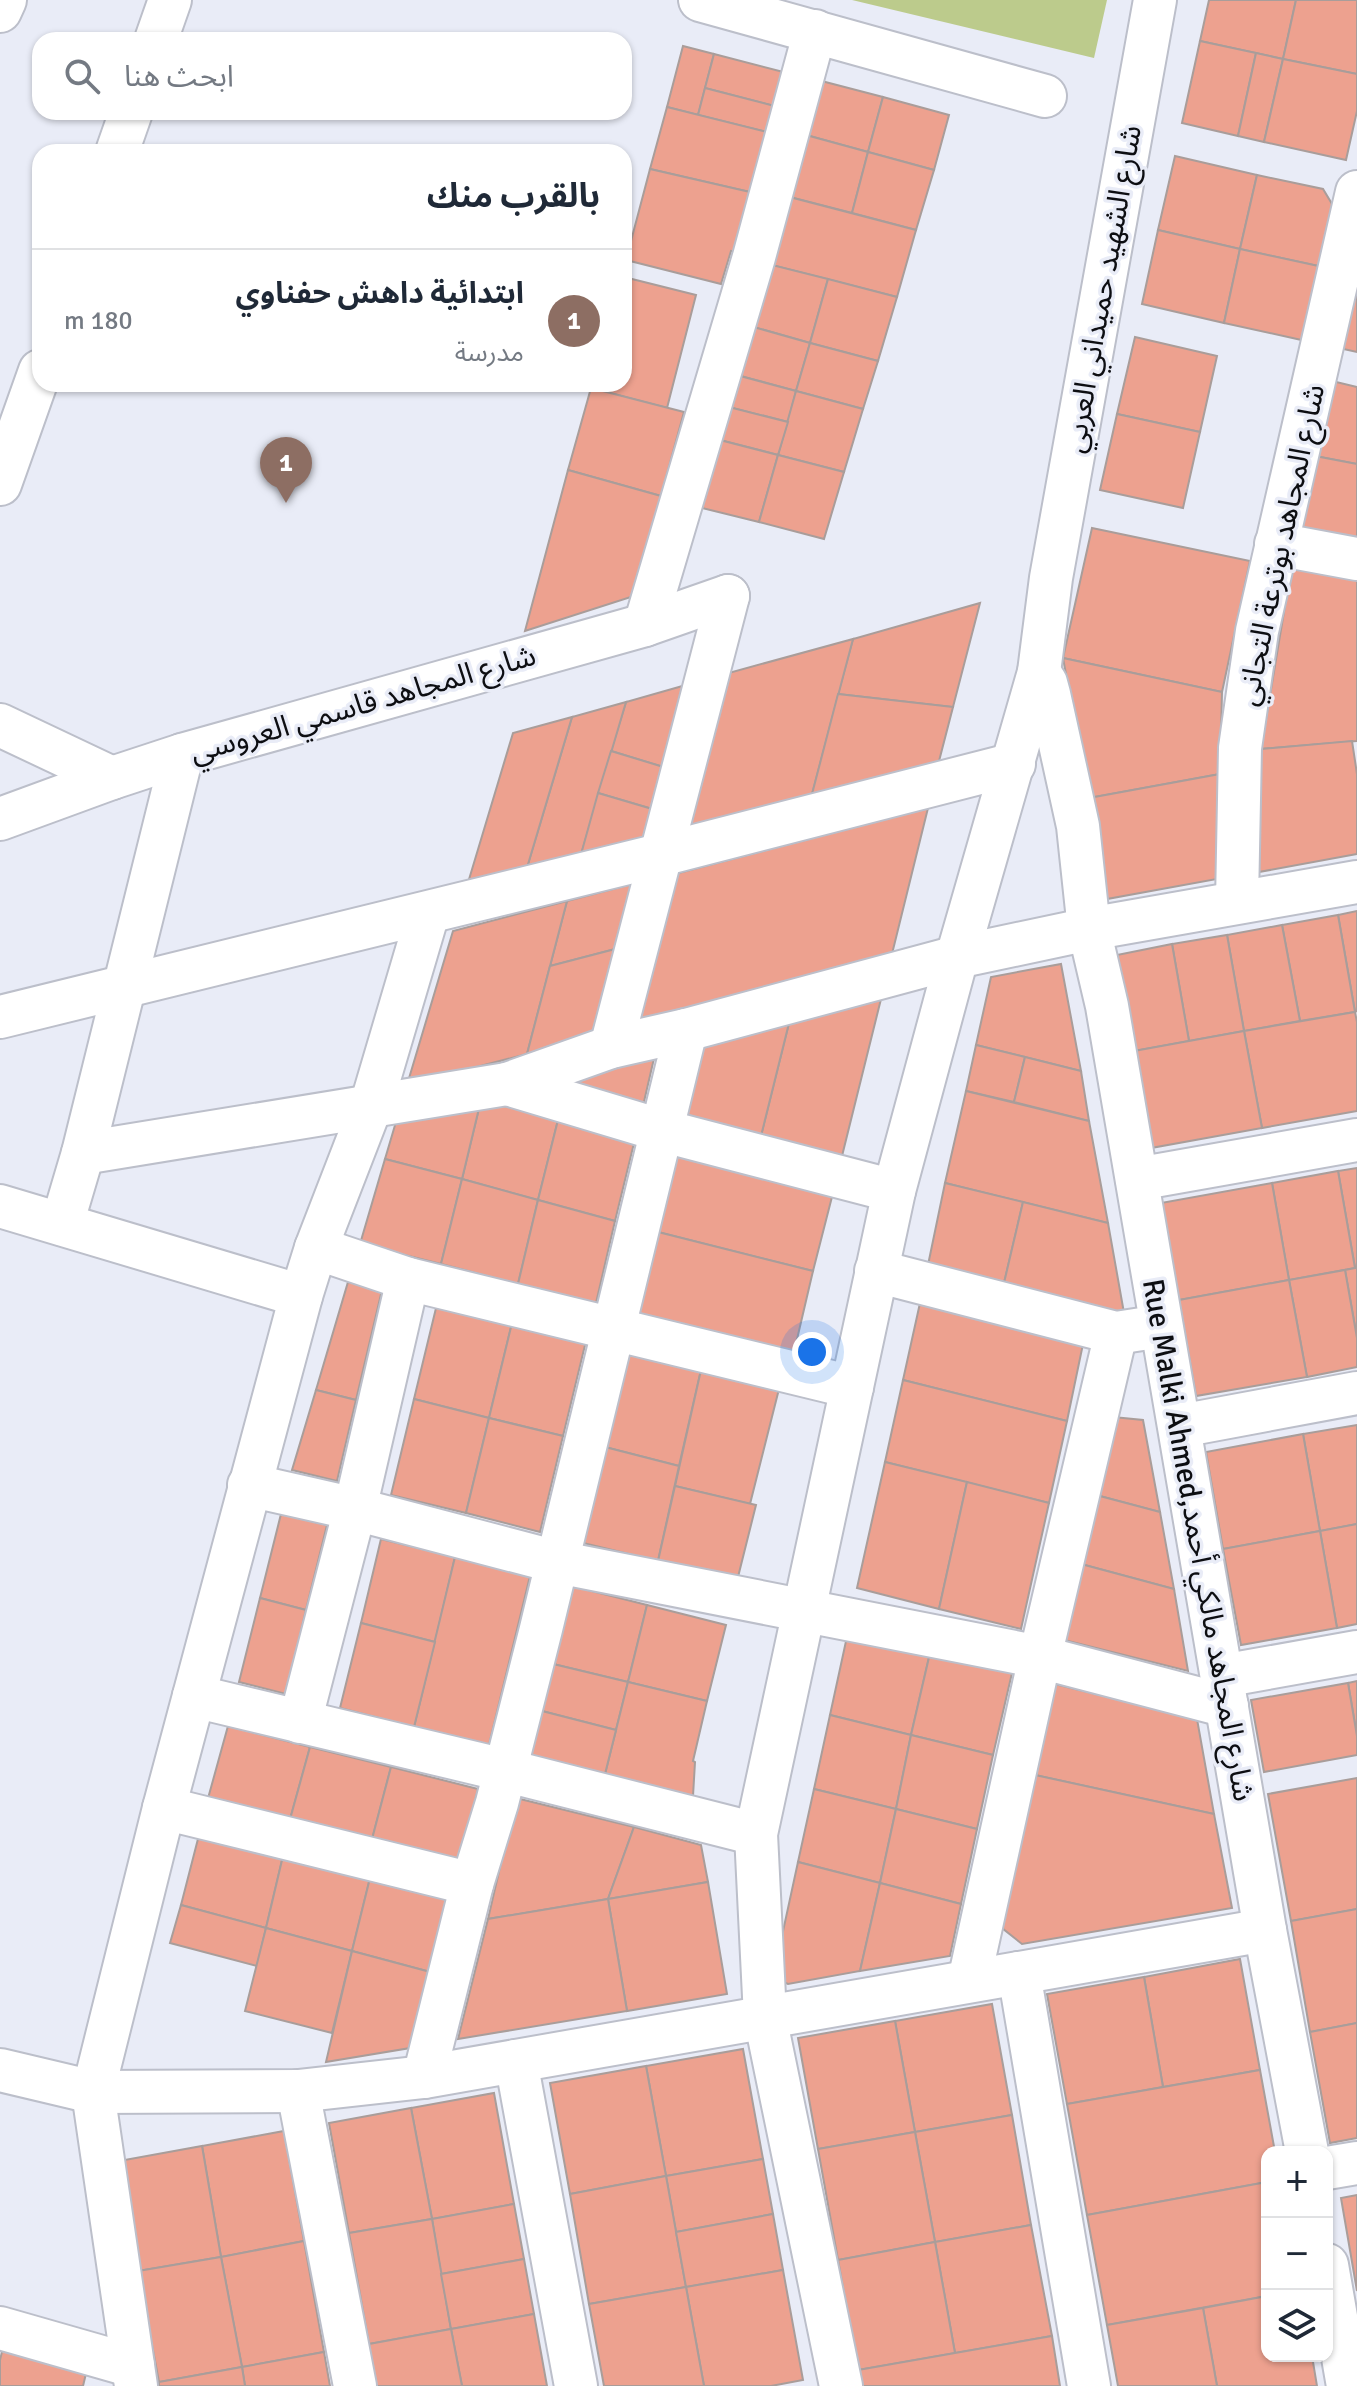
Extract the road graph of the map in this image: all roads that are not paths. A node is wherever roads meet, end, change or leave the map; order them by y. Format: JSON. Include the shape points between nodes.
{"nodes":[{"id":1,"x":5,"y":0,"type":"edge"},
{"id":2,"x":170,"y":0,"type":"edge"},
{"id":3,"x":700,"y":0,"type":"edge"},
{"id":4,"x":1155,"y":0,"type":"edge"},
{"id":5,"x":0,"y":11,"type":"edge"},
{"id":6,"x":815,"y":31,"type":"junction"},
{"id":7,"x":159,"y":32,"type":"edge"},
{"id":8,"x":1045,"y":96,"type":"dead end"},
{"id":9,"x":128,"y":120,"type":"edge"},
{"id":10,"x":120,"y":144,"type":"edge"},
{"id":11,"x":1357,"y":192,"type":"edge"},
{"id":12,"x":32,"y":392,"type":"edge"},
{"id":13,"x":3,"y":466,"type":"edge"},
{"id":14,"x":1276,"y":544,"type":"junction"},
{"id":15,"x":1357,"y":559,"type":"edge"},
{"id":16,"x":645,"y":625,"type":"junction"},
{"id":17,"x":1039,"y":672,"type":"junction"},
{"id":18,"x":0,"y":725,"type":"edge"},
{"id":19,"x":182,"y":755,"type":"junction"},
{"id":20,"x":1014,"y":764,"type":"junction"},
{"id":21,"x":112,"y":778,"type":"junction"},
{"id":22,"x":0,"y":819,"type":"edge"},
{"id":23,"x":660,"y":855,"type":"junction"},
{"id":24,"x":1357,"y":882,"type":"edge"},
{"id":25,"x":1237,"y":902,"type":"junction"},
{"id":26,"x":428,"y":913,"type":"junction"},
{"id":27,"x":1089,"y":929,"type":"junction"},
{"id":28,"x":957,"y":957,"type":"junction"},
{"id":29,"x":123,"y":988,"type":"junction"},
{"id":30,"x":0,"y":1017,"type":"edge"},
{"id":31,"x":686,"y":1030,"type":"junction"},
{"id":32,"x":611,"y":1047,"type":"junction"},
{"id":33,"x":507,"y":1084,"type":"junction"},
{"id":34,"x":371,"y":1106,"type":"junction"},
{"id":35,"x":660,"y":1130,"type":"junction"},
{"id":36,"x":1357,"y":1140,"type":"edge"},
{"id":37,"x":83,"y":1153,"type":"junction"},
{"id":38,"x":1137,"y":1179,"type":"junction"},
{"id":39,"x":894,"y":1191,"type":"junction"},
{"id":40,"x":0,"y":1206,"type":"edge"},
{"id":41,"x":62,"y":1224,"type":"junction"},
{"id":42,"x":316,"y":1248,"type":"junction"},
{"id":43,"x":876,"y":1271,"type":"junction"},
{"id":44,"x":408,"y":1279,"type":"junction"},
{"id":45,"x":301,"y":1296,"type":"junction"},
{"id":46,"x":1160,"y":1326,"type":"junction"},
{"id":47,"x":614,"y":1328,"type":"junction"},
{"id":48,"x":1116,"y":1333,"type":"junction"},
{"id":49,"x":852,"y":1387,"type":"junction"},
{"id":50,"x":1357,"y":1393,"type":"edge"},
{"id":51,"x":1180,"y":1426,"type":"junction"},
{"id":52,"x":249,"y":1485,"type":"junction"},
{"id":53,"x":355,"y":1509,"type":"junction"},
{"id":54,"x":557,"y":1562,"type":"junction"},
{"id":55,"x":802,"y":1610,"type":"junction"},
{"id":56,"x":1357,"y":1652,"type":"edge"},
{"id":57,"x":1040,"y":1657,"type":"junction"},
{"id":58,"x":1224,"y":1691,"type":"junction"},
{"id":59,"x":194,"y":1696,"type":"junction"},
{"id":60,"x":300,"y":1722,"type":"junction"},
{"id":61,"x":504,"y":1770,"type":"junction"},
{"id":62,"x":164,"y":1808,"type":"junction"},
{"id":63,"x":756,"y":1834,"type":"junction"},
{"id":64,"x":472,"y":1884,"type":"junction"},
{"id":65,"x":1265,"y":1930,"type":"junction"},
{"id":66,"x":1019,"y":1973,"type":"junction"},
{"id":67,"x":969,"y":1981,"type":"junction"},
{"id":68,"x":765,"y":2017,"type":"junction"},
{"id":69,"x":516,"y":2061,"type":"junction"},
{"id":70,"x":0,"y":2070,"type":"edge"},
{"id":71,"x":424,"y":2077,"type":"junction"},
{"id":72,"x":298,"y":2091,"type":"junction"},
{"id":73,"x":93,"y":2092,"type":"junction"},
{"id":74,"x":1306,"y":2146,"type":"edge"},
{"id":75,"x":1357,"y":2163,"type":"edge"},
{"id":76,"x":1333,"y":2167,"type":"edge"},
{"id":77,"x":1331,"y":2290,"type":"edge"},
{"id":78,"x":0,"y":2328,"type":"edge"},
{"id":79,"x":135,"y":2376,"type":"edge"},
{"id":80,"x":355,"y":2386,"type":"edge"},
{"id":81,"x":576,"y":2386,"type":"edge"},
{"id":82,"x":841,"y":2386,"type":"edge"},
{"id":83,"x":1089,"y":2386,"type":"edge"},
{"id":84,"x":1348,"y":2386,"type":"edge"}],
"edges":[{"from":1,"to":5,"type":"street"},
{"from":2,"to":7,"type":"street"},
{"from":3,"to":6,"type":"street"},
{"from":4,"to":17,"type":"street","name":"شارع الشهيد حميداني العربي","via":[[1051,578]]},
{"from":6,"to":8,"type":"street"},
{"from":6,"to":16,"type":"street"},
{"from":9,"to":10,"type":"street"},
{"from":11,"to":14,"type":"street","name":"شارع المجاهد بوترعة التجاني"},
{"from":12,"to":13,"type":"street"},
{"from":14,"to":15,"type":"street"},
{"from":14,"to":25,"type":"street","name":"شارع المجاهد بوترعة التجاني","via":[[1240,748]]},
{"from":16,"to":19,"type":"street","name":"شارع المجاهد قاسمي العروسي"},
{"from":16,"to":23,"type":"street","name":"شارع المجاهد قاسمي العروسي","via":[[728,596]]},
{"from":17,"to":20,"type":"street","name":"شارع الشهيد حميداني العربي"},
{"from":17,"to":27,"type":"street","name":"Rue Malki Ahmed,شارع المجاهد مالكي أحمد","via":[[1049,694],[1078,826]]},
{"from":18,"to":21,"type":"street"},
{"from":19,"to":21,"type":"street","name":"شارع المجاهد قاسمي العروسي"},
{"from":19,"to":29,"type":"street"},
{"from":20,"to":23,"type":"street"},
{"from":20,"to":28,"type":"street","name":"شارع الشهيد حميداني العربي"},
{"from":21,"to":22,"type":"street","name":"شارع المجاهد قاسمي العروسي"},
{"from":23,"to":26,"type":"street"},
{"from":23,"to":32,"type":"street"},
{"from":24,"to":25,"type":"street"},
{"from":25,"to":27,"type":"street"},
{"from":26,"to":29,"type":"street"},
{"from":26,"to":34,"type":"street"},
{"from":27,"to":28,"type":"street"},
{"from":27,"to":38,"type":"street","name":"Rue Malki Ahmed,شارع المجاهد مالكي أحمد"},
{"from":28,"to":31,"type":"street"},
{"from":28,"to":39,"type":"street","name":"شارع الشهيد حميداني العربي"},
{"from":29,"to":30,"type":"street"},
{"from":29,"to":37,"type":"street"},
{"from":31,"to":32,"type":"street"},
{"from":31,"to":35,"type":"street"},
{"from":32,"to":33,"type":"street"},
{"from":33,"to":34,"type":"street"},
{"from":33,"to":35,"type":"street"},
{"from":34,"to":37,"type":"street"},
{"from":34,"to":42,"type":"street"},
{"from":35,"to":39,"type":"street"},
{"from":35,"to":47,"type":"street"},
{"from":36,"to":38,"type":"street"},
{"from":37,"to":41,"type":"street"},
{"from":38,"to":46,"type":"street","name":"Rue Malki Ahmed,شارع المجاهد مالكي أحمد"},
{"from":39,"to":43,"type":"street","name":"شارع الشهيد حميداني العربي"},
{"from":40,"to":41,"type":"street"},
{"from":41,"to":45,"type":"street"},
{"from":42,"to":44,"type":"street"},
{"from":42,"to":45,"type":"street"},
{"from":43,"to":48,"type":"street"},
{"from":43,"to":49,"type":"street","name":"شارع الشهيد حميداني العربي"},
{"from":44,"to":47,"type":"street"},
{"from":44,"to":53,"type":"street"},
{"from":45,"to":52,"type":"street"},
{"from":46,"to":48,"type":"street"},
{"from":46,"to":51,"type":"street","name":"Rue Malki Ahmed,شارع المجاهد مالكي أحمد"},
{"from":47,"to":49,"type":"street"},
{"from":47,"to":54,"type":"street"},
{"from":48,"to":57,"type":"street"},
{"from":49,"to":55,"type":"street","name":"شارع الشهيد حميداني العربي"},
{"from":50,"to":51,"type":"street"},
{"from":51,"to":58,"type":"street","name":"Rue Malki Ahmed,شارع المجاهد مالكي أحمد"},
{"from":52,"to":53,"type":"street"},
{"from":52,"to":59,"type":"street"},
{"from":53,"to":54,"type":"street"},
{"from":53,"to":60,"type":"street"},
{"from":54,"to":55,"type":"street"},
{"from":54,"to":61,"type":"street"},
{"from":55,"to":57,"type":"street"},
{"from":55,"to":63,"type":"street","name":"شارع الشهيد حميداني العربي"},
{"from":56,"to":58,"type":"street"},
{"from":57,"to":58,"type":"street"},
{"from":57,"to":67,"type":"street"},
{"from":58,"to":65,"type":"street","name":"Rue Malki Ahmed,شارع المجاهد مالكي أحمد"},
{"from":59,"to":60,"type":"street"},
{"from":59,"to":62,"type":"street"},
{"from":60,"to":61,"type":"street"},
{"from":61,"to":63,"type":"street"},
{"from":61,"to":64,"type":"street"},
{"from":62,"to":64,"type":"street"},
{"from":62,"to":73,"type":"street"},
{"from":63,"to":68,"type":"street","name":"شارع الشهيد حميداني العربي"},
{"from":64,"to":71,"type":"street"},
{"from":65,"to":66,"type":"street"},
{"from":65,"to":74,"type":"street","name":"Rue Malki Ahmed,شارع المجاهد مالكي أحمد"},
{"from":66,"to":67,"type":"street"},
{"from":66,"to":83,"type":"street"},
{"from":67,"to":68,"type":"street"},
{"from":68,"to":69,"type":"street"},
{"from":68,"to":82,"type":"street","name":"شارع الشهيد حميداني العربي"},
{"from":69,"to":71,"type":"street"},
{"from":69,"to":81,"type":"street"},
{"from":70,"to":73,"type":"street"},
{"from":71,"to":72,"type":"street"},
{"from":72,"to":73,"type":"street"},
{"from":72,"to":80,"type":"street"},
{"from":73,"to":79,"type":"street"},
{"from":75,"to":76,"type":"street"},
{"from":77,"to":84,"type":"street"},
{"from":78,"to":79,"type":"street"}]}
